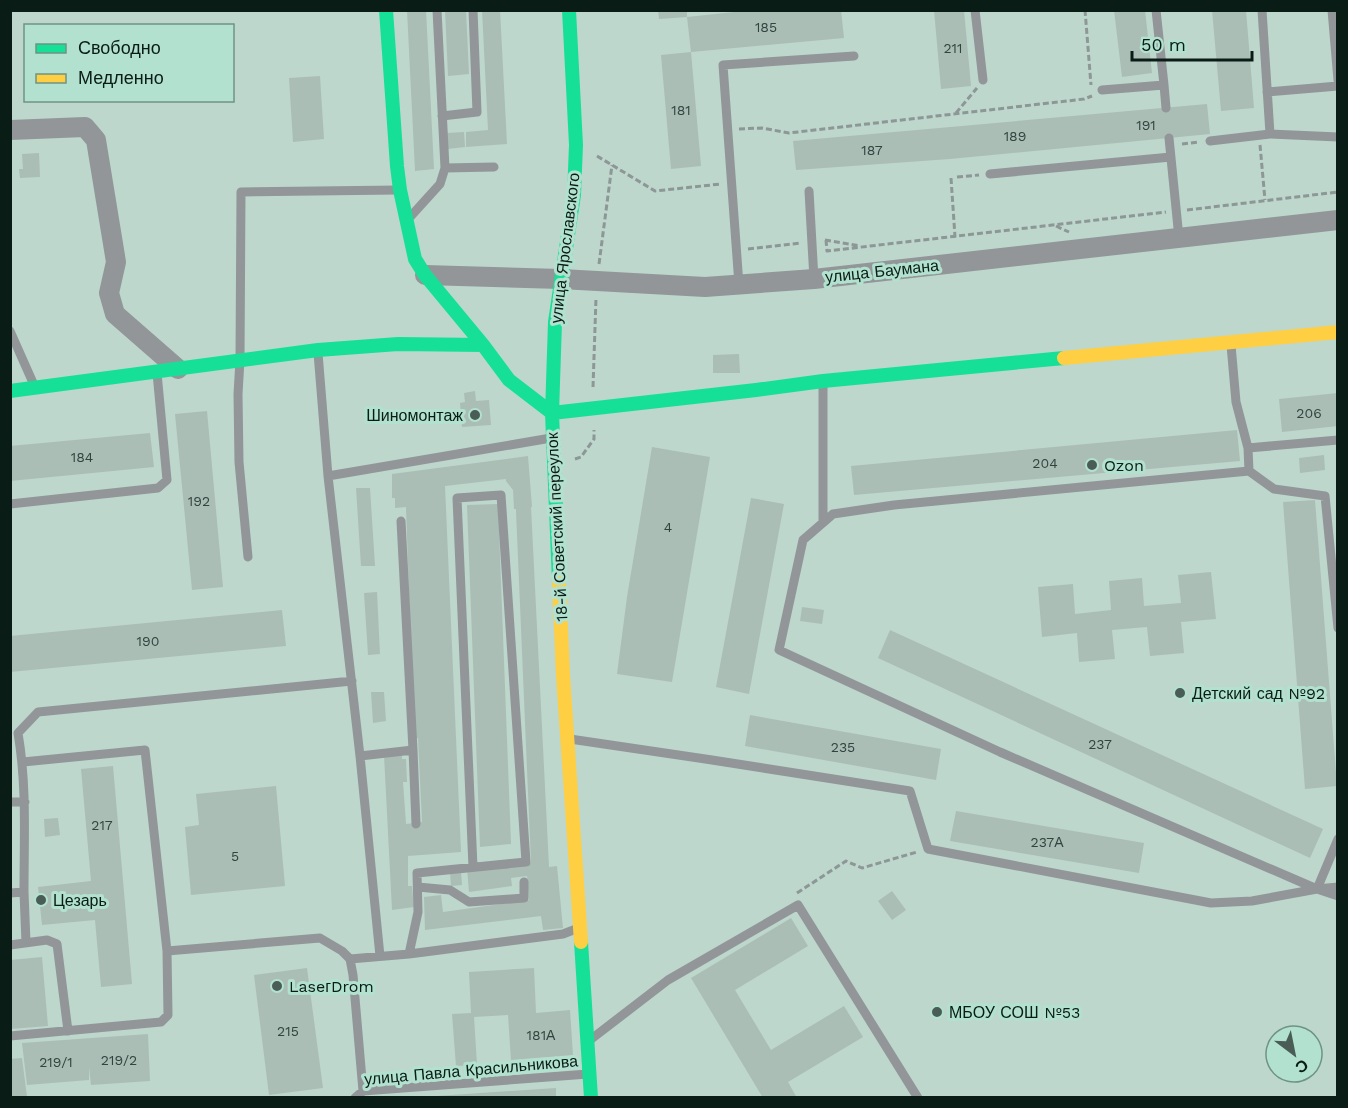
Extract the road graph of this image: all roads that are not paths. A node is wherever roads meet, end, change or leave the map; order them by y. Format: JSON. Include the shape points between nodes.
{"nodes":[{"id":1,"x":386,"y":10,"type":"edge"},
{"id":2,"x":437,"y":10,"type":"edge"},
{"id":3,"x":473,"y":10,"type":"edge"},
{"id":4,"x":569,"y":10,"type":"edge"},
{"id":5,"x":975,"y":10,"type":"edge"},
{"id":6,"x":1156,"y":10,"type":"edge"},
{"id":7,"x":1262,"y":10,"type":"edge"},
{"id":8,"x":1332,"y":10,"type":"edge"},
{"id":9,"x":854,"y":56,"type":"dead end"},
{"id":10,"x":983,"y":80,"type":"road end"},
{"id":11,"x":1338,"y":80,"type":"edge"},
{"id":12,"x":1164,"y":85,"type":"junction"},
{"id":13,"x":1338,"y":86,"type":"edge"},
{"id":14,"x":1102,"y":90,"type":"road end"},
{"id":15,"x":1267,"y":92,"type":"junction"},
{"id":16,"x":1166,"y":108,"type":"dead end"},
{"id":17,"x":442,"y":116,"type":"junction"},
{"id":18,"x":10,"y":130,"type":"edge"},
{"id":19,"x":1270,"y":134,"type":"junction"},
{"id":20,"x":1338,"y":137,"type":"edge"},
{"id":21,"x":1169,"y":141,"type":"road end"},
{"id":22,"x":1210,"y":141,"type":"road end"},
{"id":23,"x":1170,"y":157,"type":"junction"},
{"id":24,"x":494,"y":167,"type":"dead end"},
{"id":25,"x":445,"y":168,"type":"junction"},
{"id":26,"x":990,"y":174,"type":"road end"},
{"id":27,"x":400,"y":190,"type":"junction"},
{"id":28,"x":809,"y":191,"type":"dead end"},
{"id":29,"x":408,"y":220,"type":"junction"},
{"id":30,"x":1338,"y":220,"type":"edge"},
{"id":31,"x":1179,"y":238,"type":"junction"},
{"id":32,"x":425,"y":275,"type":"junction"},
{"id":33,"x":561,"y":279,"type":"junction"},
{"id":34,"x":814,"y":279,"type":"junction"},
{"id":35,"x":739,"y":285,"type":"junction"},
{"id":36,"x":10,"y":331,"type":"edge"},
{"id":37,"x":1338,"y":332,"type":"edge"},
{"id":38,"x":1230,"y":342,"type":"junction"},
{"id":39,"x":483,"y":345,"type":"junction"},
{"id":40,"x":318,"y":350,"type":"junction"},
{"id":41,"x":240,"y":360,"type":"junction"},
{"id":42,"x":178,"y":369,"type":"junction"},
{"id":43,"x":157,"y":371,"type":"junction"},
{"id":44,"x":823,"y":381,"type":"junction"},
{"id":45,"x":35,"y":387,"type":"junction"},
{"id":46,"x":10,"y":391,"type":"edge"},
{"id":47,"x":552,"y":413,"type":"junction"},
{"id":48,"x":553,"y":438,"type":"junction"},
{"id":49,"x":1338,"y":440,"type":"edge"},
{"id":50,"x":1248,"y":448,"type":"junction"},
{"id":51,"x":1249,"y":471,"type":"junction"},
{"id":52,"x":328,"y":476,"type":"junction"},
{"id":53,"x":10,"y":504,"type":"edge"},
{"id":54,"x":401,"y":521,"type":"dead end"},
{"id":55,"x":824,"y":522,"type":"junction"},
{"id":56,"x":248,"y":557,"type":"dead end"},
{"id":57,"x":1338,"y":628,"type":"edge"},
{"id":58,"x":352,"y":681,"type":"junction"},
{"id":59,"x":568,"y":739,"type":"junction"},
{"id":60,"x":413,"y":750,"type":"junction"},
{"id":61,"x":360,"y":756,"type":"junction"},
{"id":62,"x":23,"y":762,"type":"junction"},
{"id":63,"x":10,"y":802,"type":"edge"},
{"id":64,"x":25,"y":802,"type":"junction"},
{"id":65,"x":416,"y":824,"type":"dead end"},
{"id":66,"x":1338,"y":839,"type":"edge"},
{"id":67,"x":473,"y":867,"type":"junction"},
{"id":68,"x":524,"y":882,"type":"dead end"},
{"id":69,"x":418,"y":887,"type":"junction"},
{"id":70,"x":1338,"y":887,"type":"edge"},
{"id":71,"x":1317,"y":889,"type":"junction"},
{"id":72,"x":24,"y":891,"type":"junction"},
{"id":73,"x":10,"y":893,"type":"edge"},
{"id":74,"x":1338,"y":896,"type":"edge"},
{"id":75,"x":581,"y":927,"type":"junction"},
{"id":76,"x":26,"y":943,"type":"junction"},
{"id":77,"x":10,"y":945,"type":"edge"},
{"id":78,"x":167,"y":951,"type":"junction"},
{"id":79,"x":409,"y":954,"type":"junction"},
{"id":80,"x":380,"y":956,"type":"junction"},
{"id":81,"x":350,"y":959,"type":"junction"},
{"id":82,"x":68,"y":1031,"type":"junction"},
{"id":83,"x":10,"y":1036,"type":"edge"},
{"id":84,"x":588,"y":1041,"type":"junction"},
{"id":85,"x":590,"y":1074,"type":"junction"},
{"id":86,"x":359,"y":1094,"type":"edge"},
{"id":87,"x":591,"y":1098,"type":"edge"},
{"id":88,"x":918,"y":1098,"type":"edge"}],
"edges":[{"from":1,"to":27,"type":"street","name":"18-й Советский переулок"},
{"from":2,"to":17,"type":"lane"},
{"from":3,"to":17,"type":"lane","via":[[477,112]]},
{"from":4,"to":33,"type":"street","name":"улица Ярославского","via":[[575,175]]},
{"from":5,"to":10,"type":"lane"},
{"from":6,"to":12,"type":"lane"},
{"from":7,"to":15,"type":"lane"},
{"from":8,"to":11,"type":"lane"},
{"from":9,"to":35,"type":"lane","via":[[723,65]]},
{"from":12,"to":14,"type":"lane"},
{"from":12,"to":16,"type":"lane"},
{"from":13,"to":15,"type":"lane"},
{"from":15,"to":19,"type":"lane"},
{"from":17,"to":25,"type":"lane"},
{"from":18,"to":42,"type":"street","via":[[85,127],[96,140],[116,262],[109,293],[115,314]]},
{"from":19,"to":20,"type":"lane"},
{"from":19,"to":22,"type":"lane"},
{"from":21,"to":23,"type":"lane"},
{"from":23,"to":26,"type":"lane"},
{"from":23,"to":31,"type":"lane"},
{"from":24,"to":25,"type":"lane"},
{"from":25,"to":29,"type":"lane","via":[[440,184]]},
{"from":27,"to":29,"type":"street","name":"18-й Советский переулок"},
{"from":27,"to":41,"type":"lane","via":[[241,192]]},
{"from":28,"to":34,"type":"lane"},
{"from":29,"to":32,"type":"street","name":"18-й Советский переулок","via":[[415,259]]},
{"from":30,"to":31,"type":"street","name":"улица Баумана"},
{"from":31,"to":34,"type":"street","name":"улица Баумана"},
{"from":32,"to":33,"type":"street","name":"улица Баумана"},
{"from":32,"to":39,"type":"street","name":"18-й Советский переулок"},
{"from":33,"to":35,"type":"street","name":"улица Баумана","via":[[705,287]]},
{"from":33,"to":47,"type":"street","name":"улица Ярославского","via":[[555,322]]},
{"from":34,"to":35,"type":"street","name":"улица Баумана"},
{"from":36,"to":45,"type":"lane"},
{"from":37,"to":38,"type":"street"},
{"from":38,"to":44,"type":"street"},
{"from":38,"to":50,"type":"lane","via":[[1236,402]]},
{"from":39,"to":40,"type":"street","via":[[398,344]]},
{"from":39,"to":47,"type":"street","name":"18-й Советский переулок","via":[[509,380]]},
{"from":40,"to":41,"type":"street"},
{"from":40,"to":52,"type":"lane"},
{"from":41,"to":42,"type":"street"},
{"from":41,"to":56,"type":"lane","via":[[238,462]]},
{"from":42,"to":43,"type":"street"},
{"from":43,"to":45,"type":"street"},
{"from":43,"to":53,"type":"lane","via":[[167,480],[158,488]]},
{"from":44,"to":47,"type":"street"},
{"from":44,"to":55,"type":"lane"},
{"from":45,"to":46,"type":"street"},
{"from":47,"to":48,"type":"street","name":"18-й Советский переулок"},
{"from":48,"to":52,"type":"lane"},
{"from":48,"to":59,"type":"street","name":"18-й Советский переулок"},
{"from":49,"to":50,"type":"lane"},
{"from":50,"to":51,"type":"lane"},
{"from":51,"to":55,"type":"lane","via":[[894,505],[833,514]]},
{"from":51,"to":57,"type":"lane","via":[[1275,489],[1325,496]]},
{"from":52,"to":58,"type":"lane"},
{"from":54,"to":60,"type":"lane"},
{"from":55,"to":71,"type":"lane","via":[[803,540],[779,650],[1000,752]]},
{"from":58,"to":61,"type":"lane"},
{"from":58,"to":62,"type":"lane","via":[[38,712],[18,733]]},
{"from":59,"to":71,"type":"lane","via":[[910,791],[928,849],[1211,903],[1252,901]]},
{"from":59,"to":75,"type":"street","name":"18-й Советский переулок"},
{"from":60,"to":61,"type":"lane"},
{"from":60,"to":65,"type":"lane"},
{"from":61,"to":80,"type":"lane"},
{"from":62,"to":64,"type":"lane"},
{"from":62,"to":78,"type":"lane","via":[[145,750]]},
{"from":63,"to":64,"type":"lane"},
{"from":64,"to":72,"type":"lane"},
{"from":66,"to":71,"type":"lane"},
{"from":67,"to":67,"type":"lane","via":[[526,862],[501,495],[457,498]]},
{"from":67,"to":69,"type":"lane","via":[[417,873]]},
{"from":68,"to":69,"type":"lane","via":[[525,898],[469,902],[450,890]]},
{"from":69,"to":79,"type":"lane","via":[[418,912]]},
{"from":70,"to":71,"type":"lane"},
{"from":71,"to":74,"type":"lane"},
{"from":72,"to":73,"type":"lane"},
{"from":72,"to":76,"type":"lane"},
{"from":75,"to":79,"type":"lane","via":[[563,934]]},
{"from":75,"to":84,"type":"street","name":"18-й Советский переулок"},
{"from":76,"to":77,"type":"lane"},
{"from":76,"to":82,"type":"lane","via":[[47,940],[57,944]]},
{"from":78,"to":81,"type":"lane","via":[[320,938]]},
{"from":78,"to":82,"type":"lane","via":[[168,1015],[161,1022]]},
{"from":79,"to":80,"type":"lane"},
{"from":80,"to":81,"type":"lane"},
{"from":81,"to":86,"type":"lane"},
{"from":82,"to":83,"type":"lane"},
{"from":84,"to":85,"type":"street","name":"18-й Советский переулок"},
{"from":84,"to":88,"type":"lane","via":[[668,980],[798,905]]},
{"from":85,"to":86,"type":"lane","name":"улица Павла Красильникова"},
{"from":85,"to":87,"type":"street","name":"18-й Советский переулок"}]}
